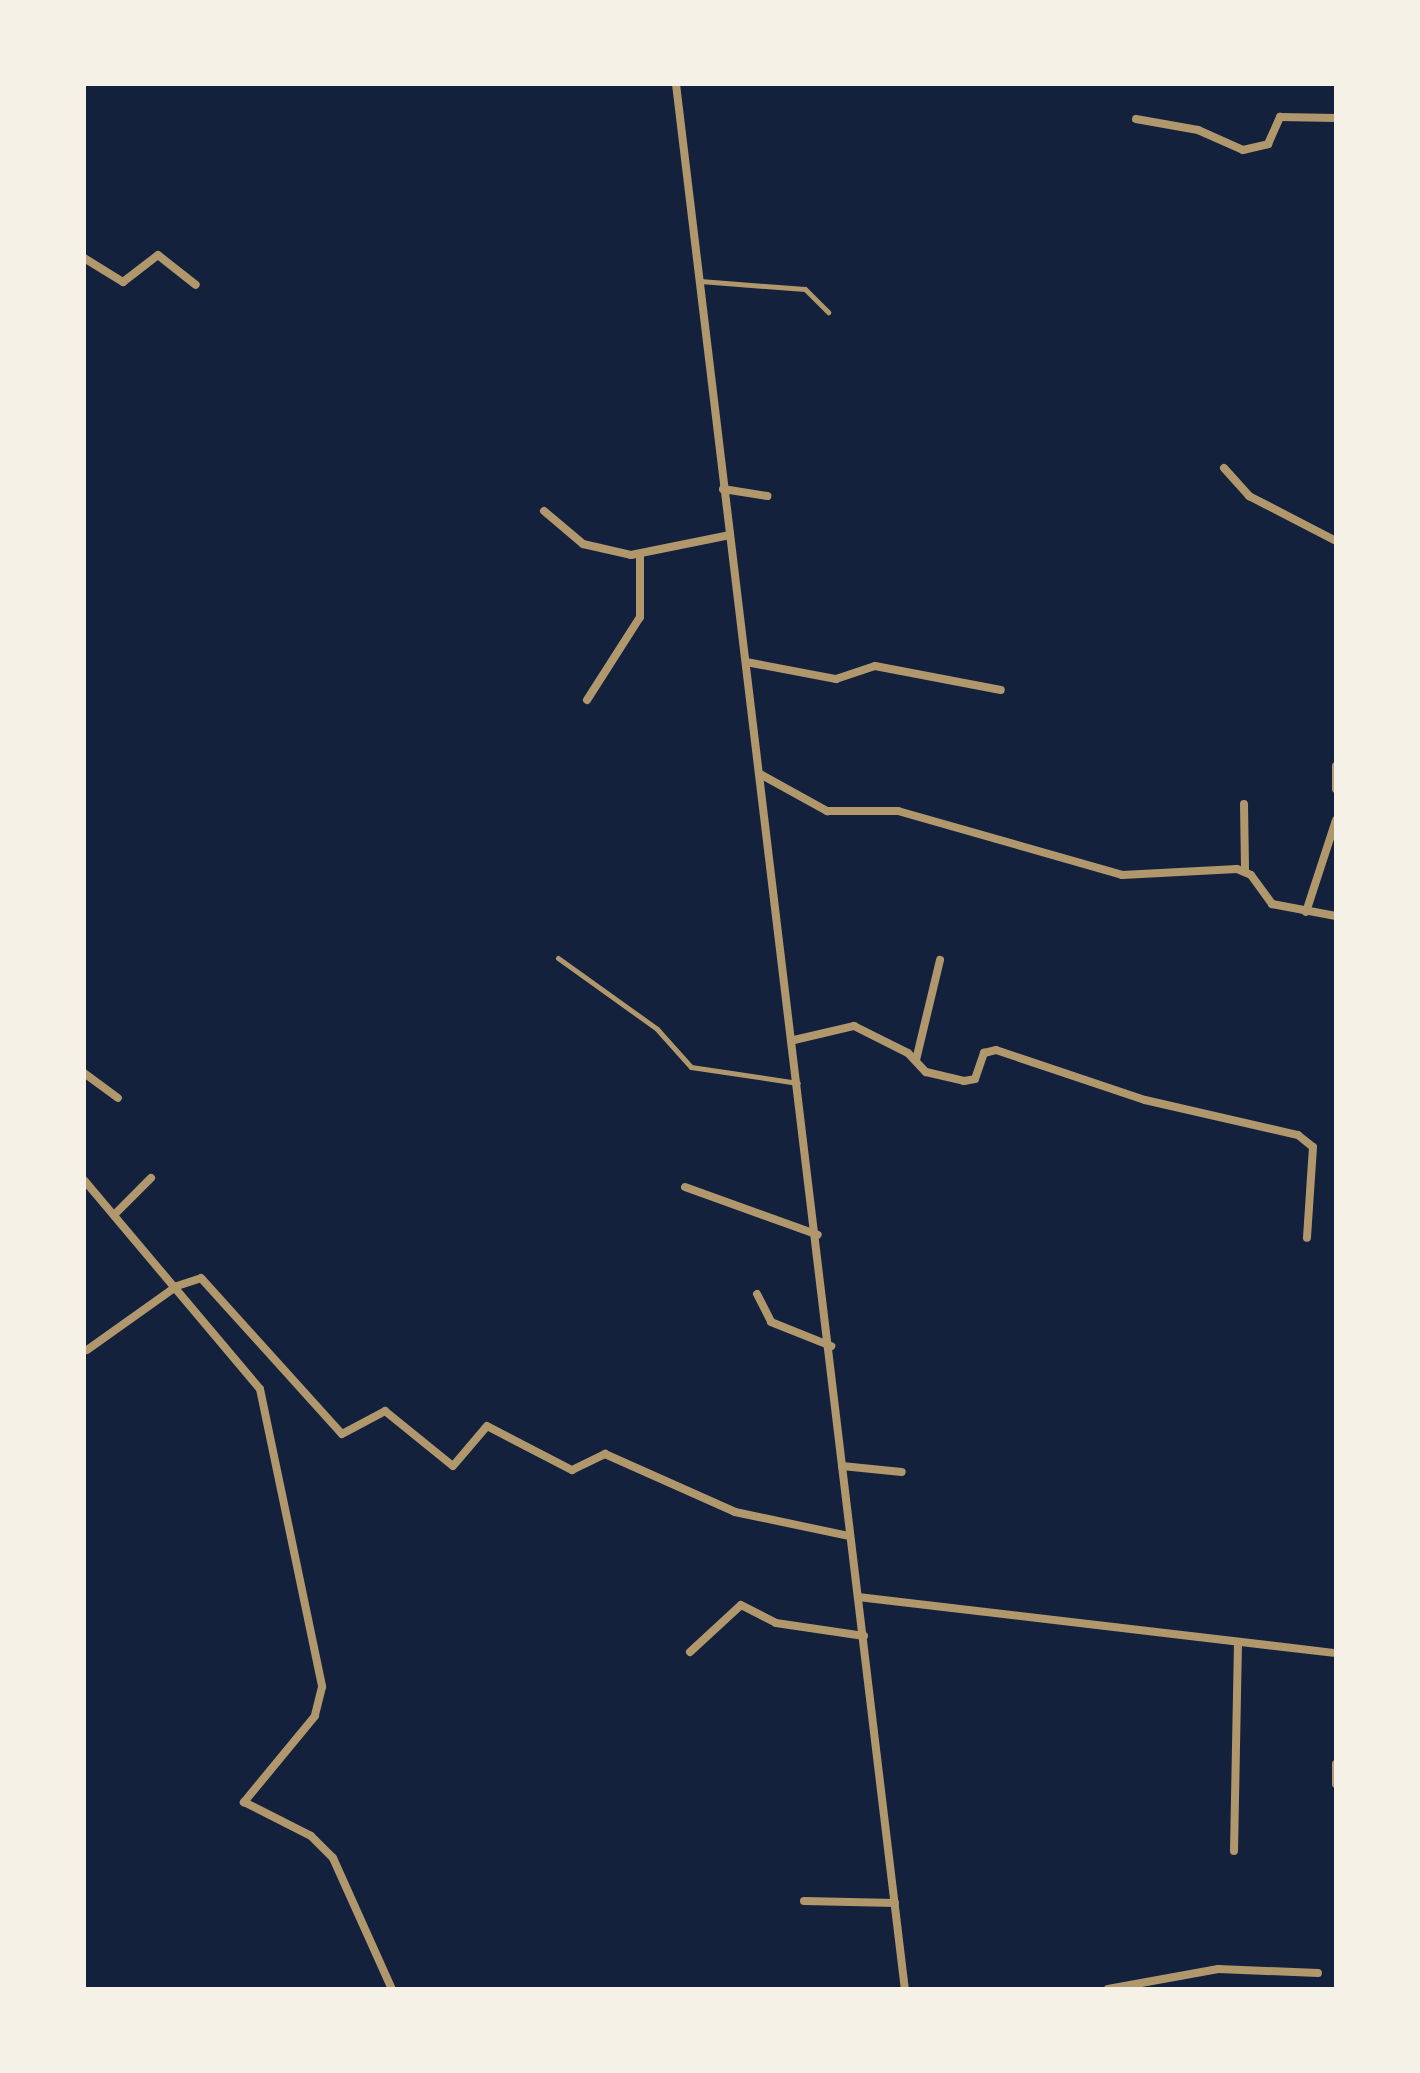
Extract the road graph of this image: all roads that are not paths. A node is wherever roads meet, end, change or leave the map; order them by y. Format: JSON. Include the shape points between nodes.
{"nodes":[{"id":1,"x":676,"y":84,"type":"edge"},
{"id":2,"x":1336,"y":118,"type":"edge"},
{"id":3,"x":1136,"y":119,"type":"dead end"},
{"id":4,"x":84,"y":258,"type":"edge"},
{"id":5,"x":698,"y":281,"type":"junction"},
{"id":6,"x":196,"y":285,"type":"dead end"},
{"id":7,"x":828,"y":312,"type":"dead end"},
{"id":8,"x":1224,"y":468,"type":"dead end"},
{"id":9,"x":723,"y":489,"type":"junction"},
{"id":10,"x":767,"y":496,"type":"dead end"},
{"id":11,"x":544,"y":511,"type":"dead end"},
{"id":12,"x":730,"y":535,"type":"junction"},
{"id":13,"x":1336,"y":541,"type":"edge"},
{"id":14,"x":640,"y":556,"type":"junction"},
{"id":15,"x":746,"y":662,"type":"junction"},
{"id":16,"x":1001,"y":690,"type":"dead end"},
{"id":17,"x":587,"y":700,"type":"dead end"},
{"id":18,"x":1336,"y":766,"type":"edge"},
{"id":19,"x":760,"y":774,"type":"junction"},
{"id":20,"x":1336,"y":789,"type":"edge"},
{"id":21,"x":1244,"y":804,"type":"dead end"},
{"id":22,"x":1336,"y":820,"type":"edge"},
{"id":23,"x":1245,"y":871,"type":"junction"},
{"id":24,"x":1306,"y":912,"type":"junction"},
{"id":25,"x":1336,"y":916,"type":"edge"},
{"id":26,"x":558,"y":958,"type":"dead end"},
{"id":27,"x":940,"y":960,"type":"dead end"},
{"id":28,"x":794,"y":1040,"type":"junction"},
{"id":29,"x":916,"y":1060,"type":"junction"},
{"id":30,"x":84,"y":1073,"type":"edge"},
{"id":31,"x":799,"y":1083,"type":"junction"},
{"id":32,"x":118,"y":1098,"type":"dead end"},
{"id":33,"x":151,"y":1178,"type":"dead end"},
{"id":34,"x":84,"y":1180,"type":"edge"},
{"id":35,"x":685,"y":1187,"type":"dead end"},
{"id":36,"x":120,"y":1210,"type":"junction"},
{"id":37,"x":818,"y":1235,"type":"junction"},
{"id":38,"x":1307,"y":1238,"type":"dead end"},
{"id":39,"x":180,"y":1284,"type":"junction"},
{"id":40,"x":757,"y":1294,"type":"dead end"},
{"id":41,"x":831,"y":1346,"type":"junction"},
{"id":42,"x":87,"y":1350,"type":"dead end"},
{"id":43,"x":842,"y":1466,"type":"junction"},
{"id":44,"x":902,"y":1472,"type":"dead end"},
{"id":45,"x":849,"y":1536,"type":"junction"},
{"id":46,"x":858,"y":1597,"type":"junction"},
{"id":47,"x":864,"y":1636,"type":"junction"},
{"id":48,"x":1238,"y":1642,"type":"junction"},
{"id":49,"x":690,"y":1652,"type":"dead end"},
{"id":50,"x":1336,"y":1653,"type":"edge"},
{"id":51,"x":1336,"y":1764,"type":"edge"},
{"id":52,"x":1336,"y":1784,"type":"edge"},
{"id":53,"x":1234,"y":1851,"type":"dead end"},
{"id":54,"x":804,"y":1901,"type":"dead end"},
{"id":55,"x":895,"y":1903,"type":"junction"},
{"id":56,"x":1318,"y":1973,"type":"dead end"},
{"id":57,"x":392,"y":1989,"type":"edge"},
{"id":58,"x":905,"y":1989,"type":"edge"},
{"id":59,"x":1108,"y":1989,"type":"edge"}],
"edges":[{"from":1,"to":5,"type":"street"},
{"from":2,"to":3,"type":"street","via":[[1280,117],[1268,144],[1243,150],[1198,130]]},
{"from":4,"to":6,"type":"street","via":[[128,281],[158,255]]},
{"from":5,"to":7,"type":"lane","via":[[805,289]]},
{"from":5,"to":9,"type":"street"},
{"from":8,"to":13,"type":"street","via":[[1249,496]]},
{"from":9,"to":10,"type":"street"},
{"from":9,"to":12,"type":"street"},
{"from":11,"to":14,"type":"street","via":[[583,544]]},
{"from":12,"to":14,"type":"street"},
{"from":12,"to":15,"type":"street"},
{"from":14,"to":17,"type":"street","via":[[640,617]]},
{"from":15,"to":16,"type":"street","via":[[836,679],[875,666]]},
{"from":15,"to":19,"type":"street"},
{"from":18,"to":20,"type":"street"},
{"from":19,"to":23,"type":"street","via":[[827,811],[898,811],[1122,875]]},
{"from":19,"to":28,"type":"street"},
{"from":21,"to":23,"type":"street"},
{"from":22,"to":24,"type":"street"},
{"from":23,"to":24,"type":"street","via":[[1272,904]]},
{"from":24,"to":25,"type":"street"},
{"from":26,"to":31,"type":"lane","via":[[657,1029],[691,1067]]},
{"from":27,"to":29,"type":"street"},
{"from":28,"to":29,"type":"street","via":[[854,1026]]},
{"from":28,"to":31,"type":"street"},
{"from":29,"to":38,"type":"street","via":[[926,1072],[970,1081],[984,1053],[996,1050],[1145,1100],[1307,1139],[1313,1147]]},
{"from":30,"to":32,"type":"street"},
{"from":31,"to":37,"type":"street"},
{"from":33,"to":36,"type":"street"},
{"from":34,"to":36,"type":"street"},
{"from":35,"to":37,"type":"street"},
{"from":36,"to":39,"type":"street"},
{"from":37,"to":41,"type":"street"},
{"from":39,"to":42,"type":"street"},
{"from":39,"to":45,"type":"street","via":[[192,1277],[208,1282],[342,1434],[385,1411],[453,1466],[487,1426],[572,1470],[605,1454],[735,1512]]},
{"from":39,"to":57,"type":"street","via":[[260,1389],[322,1687],[315,1716],[244,1802],[311,1836],[333,1858]]},
{"from":40,"to":41,"type":"street","via":[[771,1322]]},
{"from":41,"to":43,"type":"street"},
{"from":43,"to":44,"type":"street"},
{"from":43,"to":45,"type":"street"},
{"from":45,"to":46,"type":"street"},
{"from":46,"to":47,"type":"street"},
{"from":46,"to":48,"type":"street"},
{"from":47,"to":49,"type":"street","via":[[776,1623],[741,1605]]},
{"from":47,"to":55,"type":"street"},
{"from":48,"to":50,"type":"street"},
{"from":48,"to":53,"type":"street"},
{"from":51,"to":52,"type":"street"},
{"from":54,"to":55,"type":"street"},
{"from":55,"to":58,"type":"street"},
{"from":56,"to":59,"type":"street","via":[[1207,1970]]}]}
